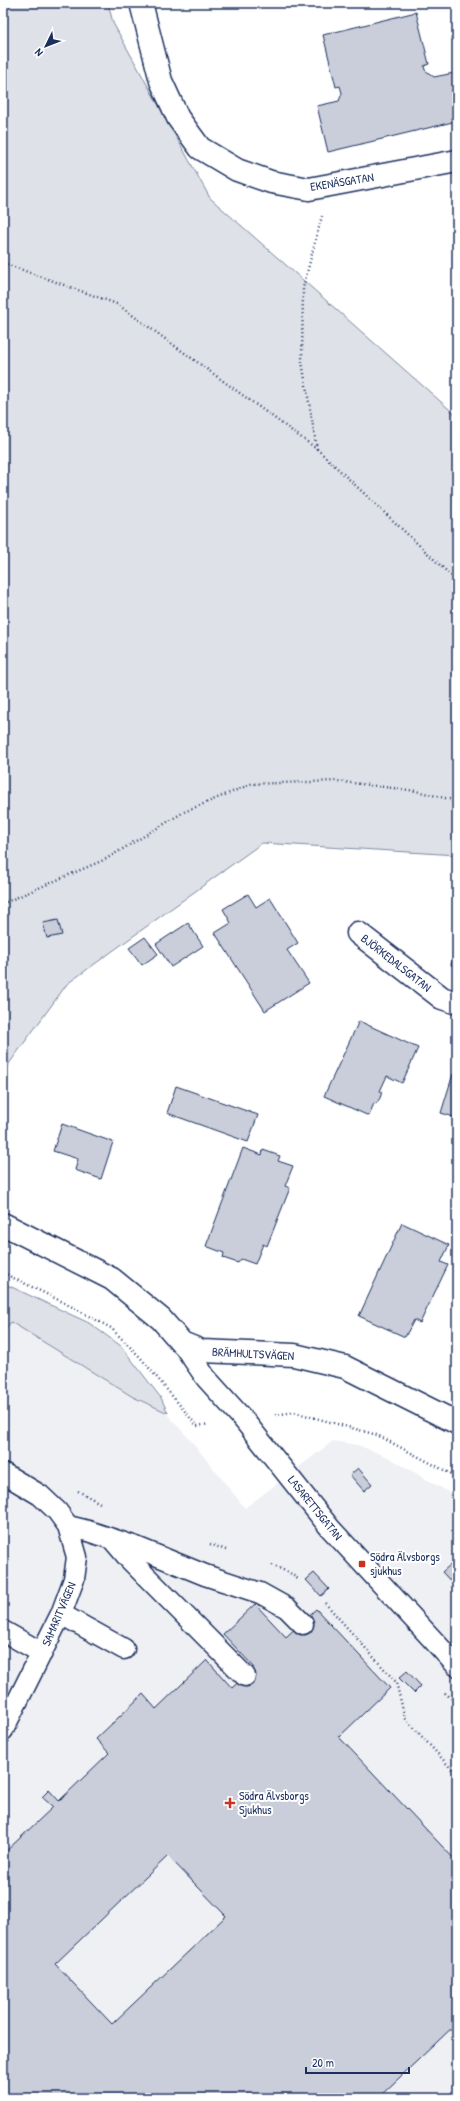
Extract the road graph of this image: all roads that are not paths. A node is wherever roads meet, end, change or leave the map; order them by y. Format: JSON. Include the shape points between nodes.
{"nodes":[{"id":1,"x":141,"y":3,"type":"edge"},
{"id":2,"x":457,"y":161,"type":"edge"},
{"id":3,"x":358,"y":933,"type":"dead end"},
{"id":4,"x":457,"y":1002,"type":"edge"},
{"id":5,"x":3,"y":1224,"type":"edge"},
{"id":6,"x":182,"y":1343,"type":"junction"},
{"id":7,"x":457,"y":1423,"type":"edge"},
{"id":8,"x":3,"y":1473,"type":"edge"},
{"id":9,"x":68,"y":1526,"type":"junction"},
{"id":10,"x":113,"y":1540,"type":"junction"},
{"id":11,"x":61,"y":1614,"type":"junction"},
{"id":12,"x":303,"y":1624,"type":"dead end"},
{"id":13,"x":3,"y":1631,"type":"edge"},
{"id":14,"x":124,"y":1649,"type":"dead end"},
{"id":15,"x":42,"y":1653,"type":"junction"},
{"id":16,"x":457,"y":1666,"type":"edge"},
{"id":17,"x":245,"y":1676,"type":"dead end"},
{"id":18,"x":10,"y":1703,"type":"edge"},
{"id":19,"x":3,"y":1730,"type":"edge"}],
"edges":[{"from":1,"to":2,"type":"street","name":"EKENÄSGATAN","via":[[161,81],[178,118],[200,148],[236,170],[271,182],[309,189]]},
{"from":3,"to":4,"type":"street","name":"BJÖRKEDALSGATAN","via":[[442,998]]},
{"from":5,"to":6,"type":"street","name":"BRÄMHULTSVÄGEN","via":[[112,1279],[161,1319]]},
{"from":6,"to":7,"type":"street","name":"BRÄMHULTSVÄGEN","via":[[202,1351],[294,1355],[345,1367]]},
{"from":6,"to":16,"type":"lane","name":"LASARETTSGATAN","via":[[206,1378],[243,1419],[330,1528]]},
{"from":8,"to":9,"type":"lane","name":"SAMARITVÄGEN","via":[[40,1495]]},
{"from":9,"to":10,"type":"lane"},
{"from":9,"to":11,"type":"lane","name":"SAMARITVÄGEN","via":[[77,1557],[74,1579]]},
{"from":10,"to":12,"type":"lane","via":[[260,1593],[287,1608]]},
{"from":10,"to":17,"type":"lane"},
{"from":11,"to":14,"type":"lane"},
{"from":11,"to":15,"type":"lane","name":"SAMARITVÄGEN"},
{"from":13,"to":15,"type":"lane"},
{"from":15,"to":18,"type":"lane","name":"SAMARITVÄGEN"},
{"from":18,"to":19,"type":"lane","name":"SAMARITVÄGEN"}]}
